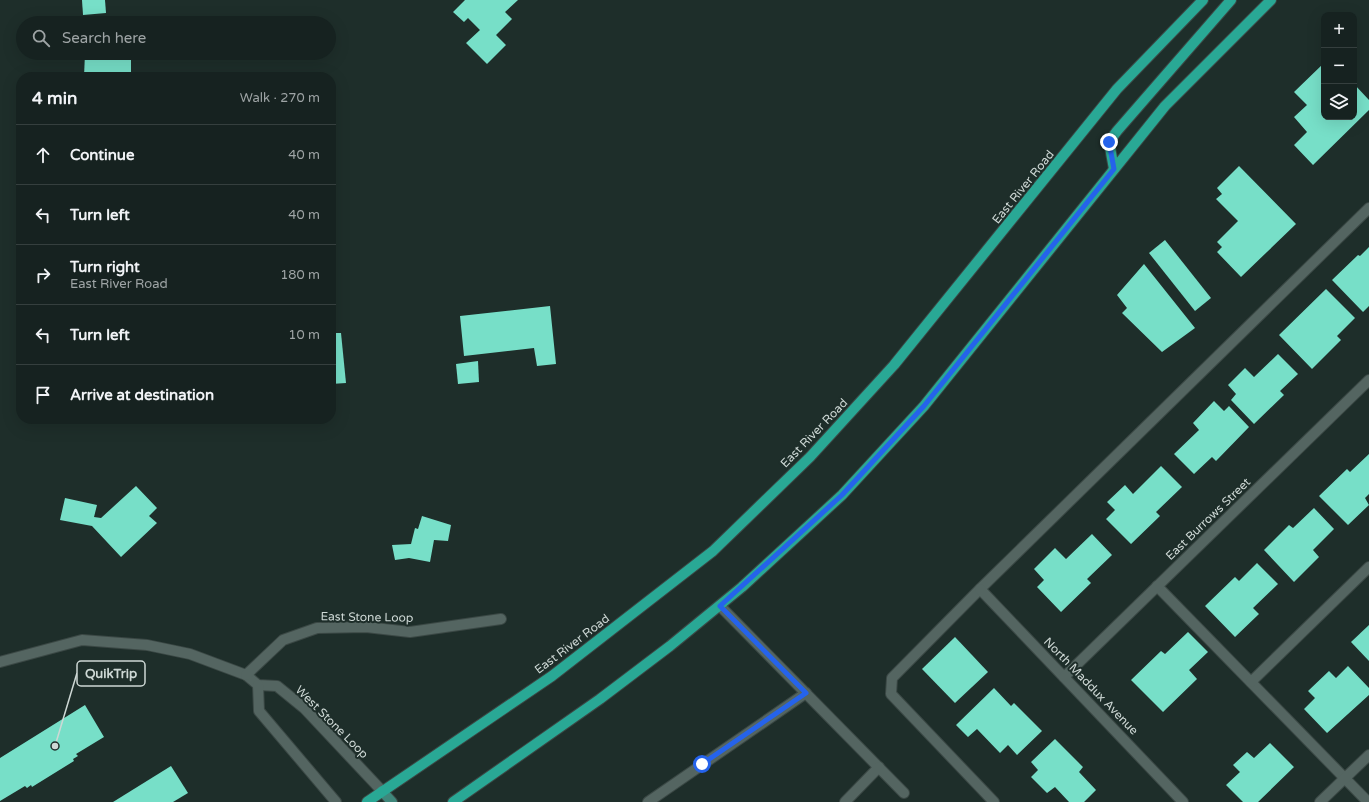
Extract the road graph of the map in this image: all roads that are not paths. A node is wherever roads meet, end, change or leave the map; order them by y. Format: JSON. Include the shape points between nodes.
{"nodes":[{"id":1,"x":1203,"y":0,"type":"edge"},
{"id":2,"x":1231,"y":0,"type":"edge"},
{"id":3,"x":1271,"y":0,"type":"edge"},
{"id":4,"x":1265,"y":4,"type":"edge"},
{"id":5,"x":1114,"y":169,"type":"junction"},
{"id":6,"x":1369,"y":208,"type":"edge"},
{"id":7,"x":1369,"y":380,"type":"edge"},
{"id":8,"x":1369,"y":567,"type":"edge"},
{"id":9,"x":1157,"y":586,"type":"junction"},
{"id":10,"x":980,"y":589,"type":"junction"},
{"id":11,"x":720,"y":606,"type":"junction"},
{"id":12,"x":501,"y":619,"type":"dead end"},
{"id":13,"x":0,"y":662,"type":"edge"},
{"id":14,"x":246,"y":674,"type":"junction"},
{"id":15,"x":1064,"y":677,"type":"junction"},
{"id":16,"x":1251,"y":682,"type":"junction"},
{"id":17,"x":258,"y":685,"type":"junction"},
{"id":18,"x":806,"y":693,"type":"junction"},
{"id":19,"x":1369,"y":755,"type":"edge"},
{"id":20,"x":879,"y":767,"type":"junction"},
{"id":21,"x":1345,"y":778,"type":"junction"},
{"id":22,"x":382,"y":791,"type":"junction"},
{"id":23,"x":904,"y":793,"type":"dead end"},
{"id":24,"x":336,"y":802,"type":"edge"},
{"id":25,"x":367,"y":802,"type":"edge"},
{"id":26,"x":392,"y":802,"type":"edge"},
{"id":27,"x":453,"y":802,"type":"edge"},
{"id":28,"x":648,"y":802,"type":"edge"},
{"id":29,"x":845,"y":802,"type":"edge"},
{"id":30,"x":994,"y":802,"type":"edge"},
{"id":31,"x":1183,"y":802,"type":"edge"},
{"id":32,"x":1320,"y":802,"type":"edge"},
{"id":33,"x":1368,"y":802,"type":"edge"}],
"edges":[{"from":1,"to":22,"type":"main road","name":"East River Road","via":[[1118,90],[894,365],[799,468],[713,551],[552,676]]},
{"from":2,"to":5,"type":"main road","via":[[1109,142]]},
{"from":3,"to":4,"type":"main road"},
{"from":4,"to":5,"type":"main road","via":[[1165,106]]},
{"from":5,"to":11,"type":"main road","via":[[924,406],[842,495]]},
{"from":6,"to":10,"type":"street"},
{"from":7,"to":9,"type":"street","name":"East Burrows Street"},
{"from":8,"to":16,"type":"street"},
{"from":9,"to":15,"type":"street","name":"East Burrows Street"},
{"from":9,"to":16,"type":"street"},
{"from":10,"to":15,"type":"street","name":"North Maddux Avenue"},
{"from":10,"to":30,"type":"street","via":[[892,678],[891,694]]},
{"from":11,"to":18,"type":"street"},
{"from":11,"to":27,"type":"main road","via":[[636,672]]},
{"from":12,"to":14,"type":"street","name":"East Stone Loop","via":[[410,632],[366,627],[317,628],[283,640]]},
{"from":13,"to":14,"type":"street","via":[[82,640],[146,645],[190,654]]},
{"from":14,"to":17,"type":"street"},
{"from":15,"to":31,"type":"street","name":"North Maddux Avenue"},
{"from":16,"to":21,"type":"street"},
{"from":17,"to":22,"type":"street","name":"West Stone Loop","via":[[277,686],[304,708]]},
{"from":17,"to":24,"type":"street","via":[[259,711]]},
{"from":18,"to":20,"type":"street"},
{"from":18,"to":28,"type":"street"},
{"from":19,"to":21,"type":"street"},
{"from":20,"to":23,"type":"street"},
{"from":20,"to":29,"type":"street"},
{"from":21,"to":32,"type":"street"},
{"from":21,"to":33,"type":"street"},
{"from":22,"to":25,"type":"main road","name":"East River Road"},
{"from":22,"to":26,"type":"main road"}]}
